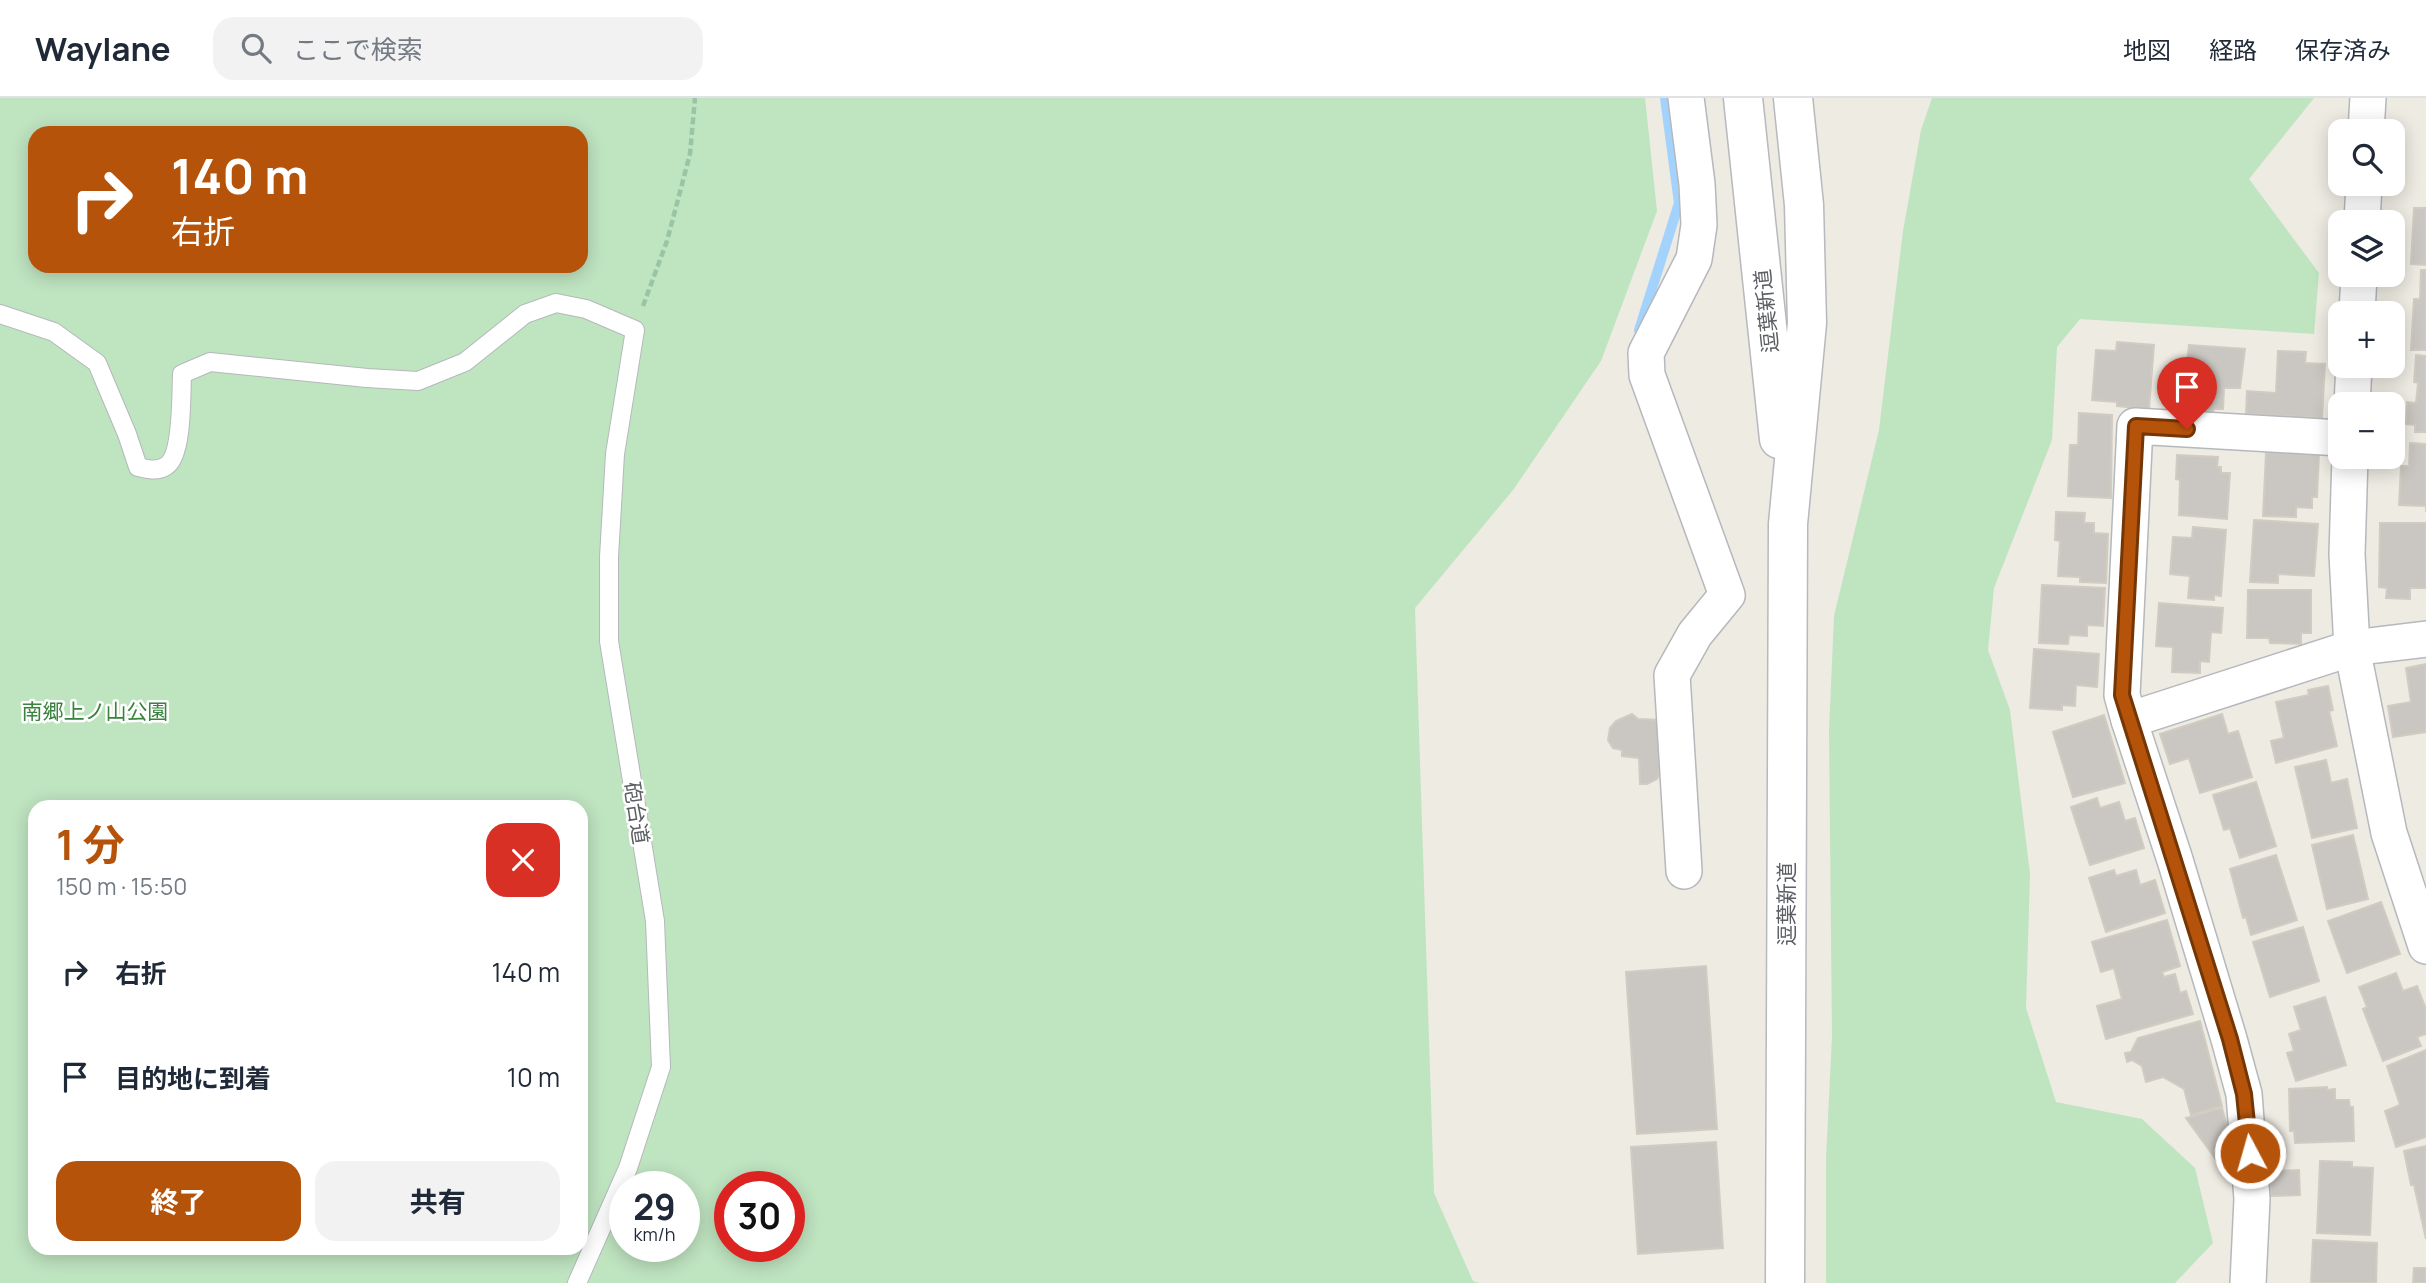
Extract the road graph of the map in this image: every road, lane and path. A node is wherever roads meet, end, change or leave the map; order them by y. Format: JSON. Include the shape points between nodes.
{"nodes":[{"id":1,"x":695,"y":98,"type":"edge"},
{"id":2,"x":1686,"y":98,"type":"edge"},
{"id":3,"x":1743,"y":98,"type":"edge"},
{"id":4,"x":1793,"y":98,"type":"edge"},
{"id":5,"x":2368,"y":98,"type":"edge"},
{"id":6,"x":2367,"y":119,"type":"edge"},
{"id":7,"x":0,"y":314,"type":"edge"},
{"id":8,"x":635,"y":330,"type":"junction"},
{"id":9,"x":2328,"y":437,"type":"edge"},
{"id":10,"x":2350,"y":469,"type":"edge"},
{"id":11,"x":1787,"y":524,"type":"junction"},
{"id":12,"x":2426,"y":639,"type":"edge"},
{"id":13,"x":2351,"y":648,"type":"junction"},
{"id":14,"x":2129,"y":720,"type":"junction"},
{"id":15,"x":1684,"y":871,"type":"dead end"},
{"id":16,"x":2426,"y":946,"type":"edge"},
{"id":17,"x":577,"y":1283,"type":"edge"},
{"id":18,"x":1785,"y":1283,"type":"edge"},
{"id":19,"x":2248,"y":1283,"type":"edge"}],
"edges":[{"from":1,"to":8,"type":"path","via":[[690,153],[667,241]]},
{"from":2,"to":15,"type":"street","via":[[1699,225],[1694,259],[1646,353],[1647,375],[1727,595],[1695,634],[1672,675]]},
{"from":3,"to":11,"type":"street","name":"逗葉新道"},
{"from":4,"to":11,"type":"street","name":"逗葉新道","via":[[1804,205],[1807,323]]},
{"from":5,"to":6,"type":"street"},
{"from":7,"to":8,"type":"lane","via":[[54,332],[97,363],[138,467],[158,470],[169,465],[176,453],[182,374],[210,362],[418,381],[465,362],[525,314],[556,303],[586,309]]},
{"from":8,"to":17,"type":"lane","name":"砲台道","via":[[615,454],[609,641],[655,921],[661,1066],[628,1168]]},
{"from":9,"to":14,"type":"street","via":[[2136,426],[2122,695]]},
{"from":10,"to":13,"type":"street"},
{"from":11,"to":18,"type":"street","name":"逗葉新道"},
{"from":12,"to":13,"type":"street"},
{"from":13,"to":14,"type":"street"},
{"from":13,"to":16,"type":"street","via":[[2389,833]]},
{"from":14,"to":19,"type":"street","via":[[2244,1094],[2252,1199]]}]}
